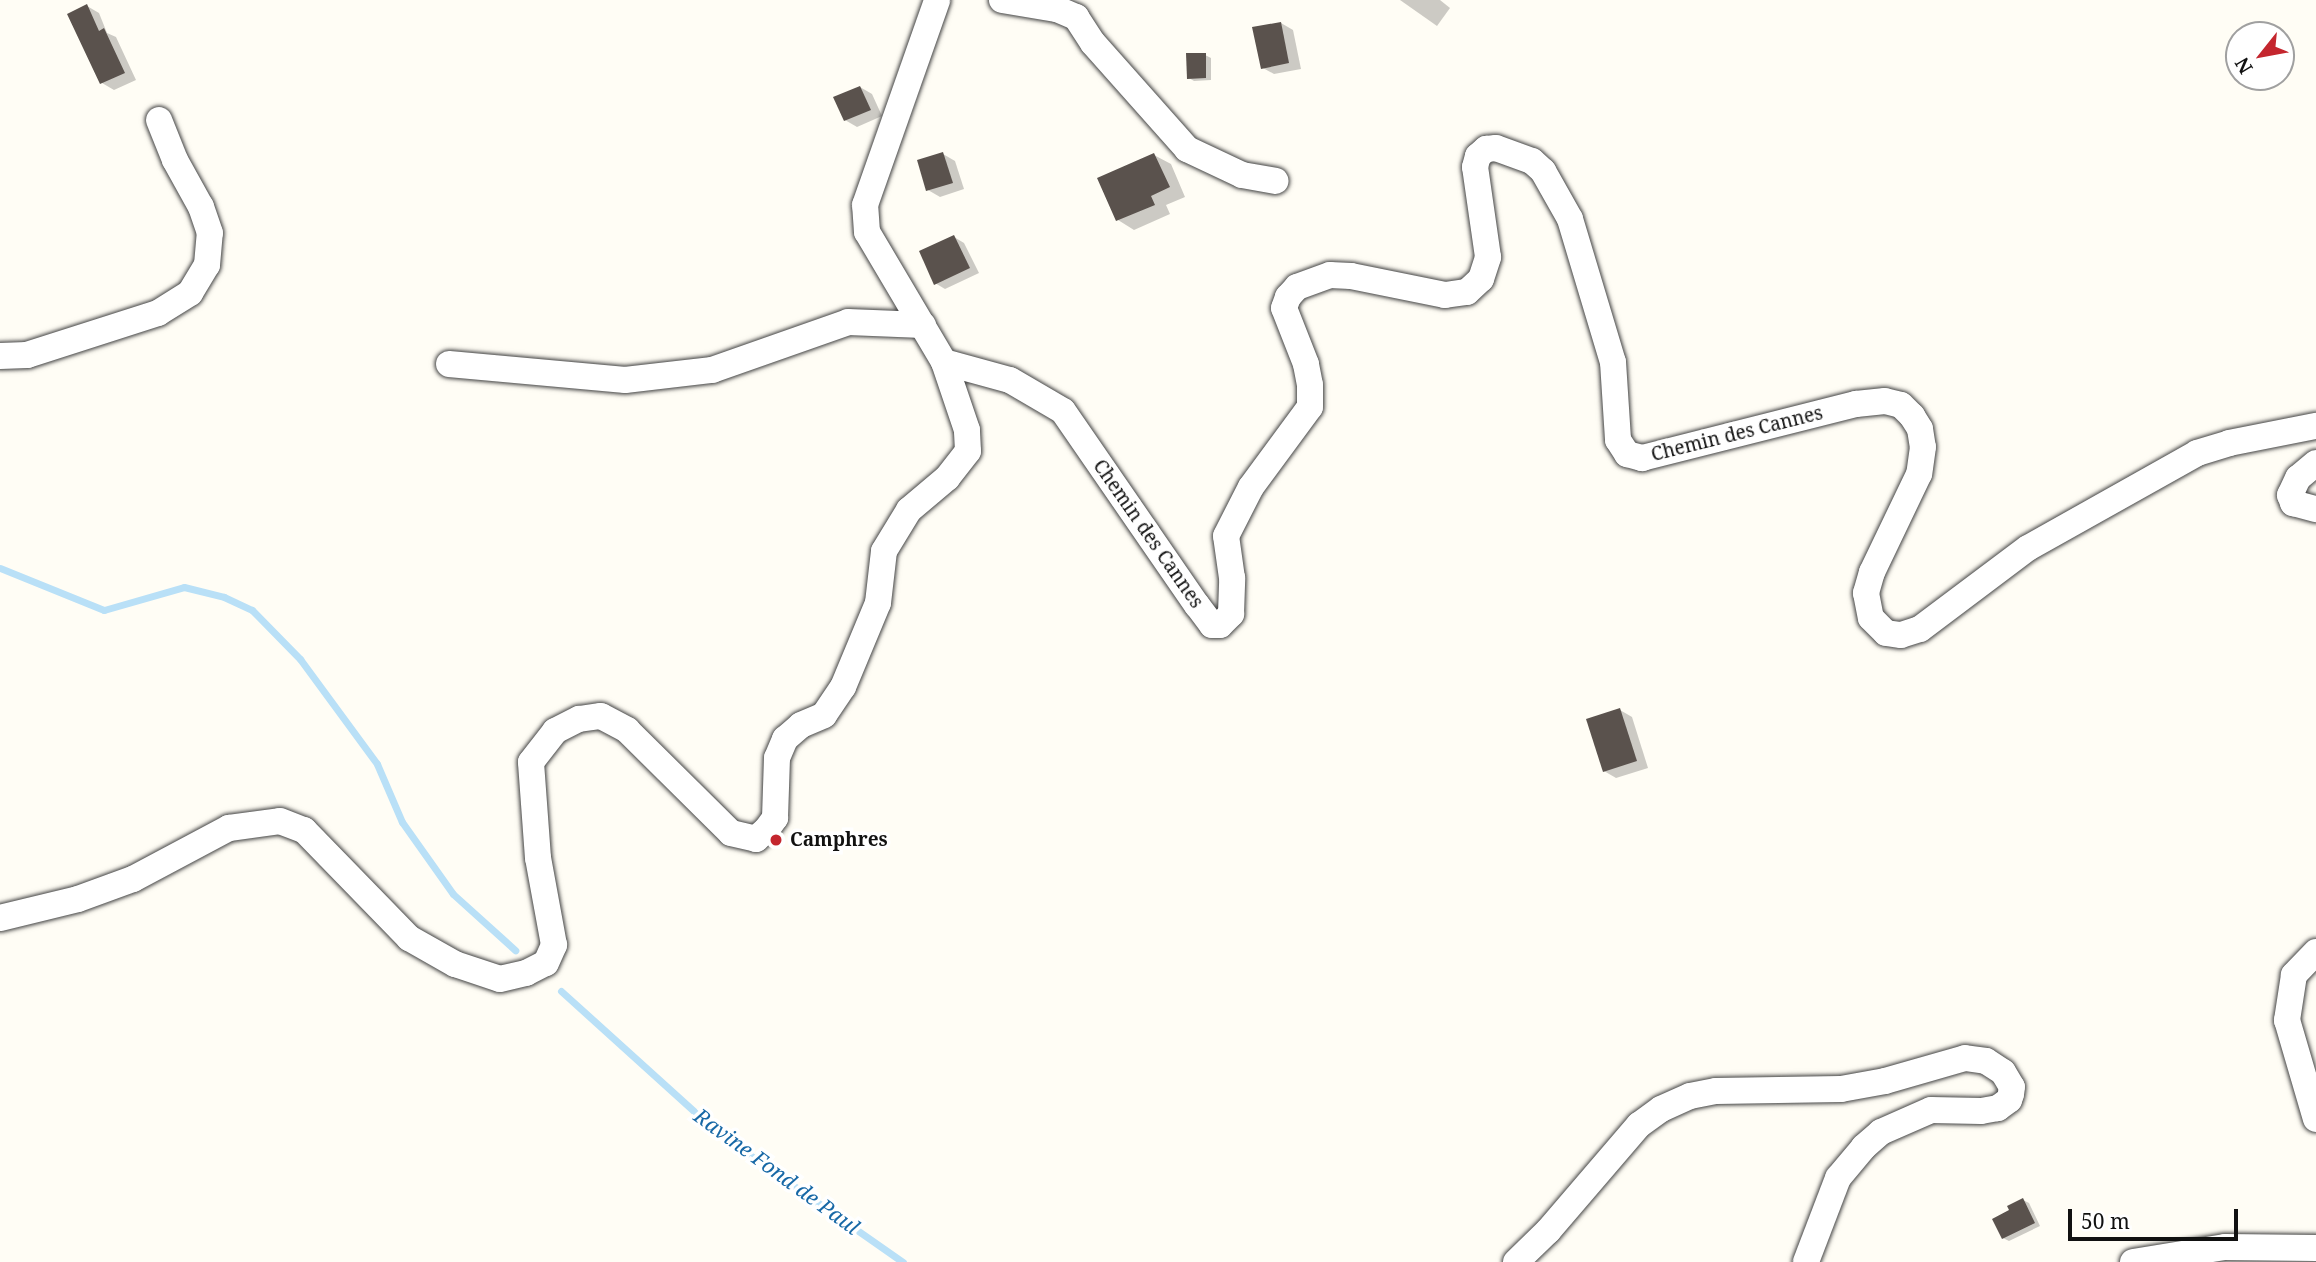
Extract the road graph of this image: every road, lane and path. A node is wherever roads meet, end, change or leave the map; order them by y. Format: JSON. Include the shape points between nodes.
{"nodes":[{"id":1,"x":937,"y":0,"type":"edge"},
{"id":2,"x":1002,"y":0,"type":"edge"},
{"id":3,"x":159,"y":120,"type":"dead end"},
{"id":4,"x":1275,"y":181,"type":"dead end"},
{"id":5,"x":923,"y":325,"type":"junction"},
{"id":6,"x":0,"y":356,"type":"edge"},
{"id":7,"x":944,"y":362,"type":"junction"},
{"id":8,"x":449,"y":364,"type":"dead end"},
{"id":9,"x":2316,"y":426,"type":"edge"},
{"id":10,"x":2316,"y":463,"type":"edge"},
{"id":11,"x":2316,"y":509,"type":"edge"},
{"id":12,"x":0,"y":918,"type":"edge"},
{"id":13,"x":2316,"y":952,"type":"edge"},
{"id":14,"x":2316,"y":1119,"type":"edge"},
{"id":15,"x":2316,"y":1248,"type":"edge"},
{"id":16,"x":1516,"y":1262,"type":"edge"},
{"id":17,"x":1806,"y":1262,"type":"edge"},
{"id":18,"x":2133,"y":1262,"type":"edge"}],
"edges":[{"from":1,"to":5,"type":"street","via":[[865,205],[867,232]]},
{"from":2,"to":4,"type":"street","via":[[1057,9],[1076,17],[1093,43],[1186,149],[1242,175]]},
{"from":3,"to":6,"type":"street","via":[[211,233],[207,265],[190,293],[158,313],[27,355]]},
{"from":5,"to":7,"type":"street"},
{"from":5,"to":8,"type":"street","via":[[848,323],[712,370],[625,380]]},
{"from":7,"to":9,"type":"street","name":"Chemin des Cannes","via":[[1010,380],[1063,411],[1212,625],[1220,625],[1231,614],[1226,536],[1251,487],[1310,407],[1306,364],[1284,308],[1288,297],[1297,287],[1330,275],[1445,295],[1467,292],[1481,279],[1488,257],[1475,167],[1486,149],[1532,161],[1543,171],[1570,219],[1614,362],[1618,440],[1627,454],[1642,458],[1856,404],[1885,401],[1900,405],[1912,416],[1923,447],[1919,474],[1866,593],[1871,618],[1886,633],[1901,635],[1920,629],[2028,548],[2197,453]]},
{"from":7,"to":12,"type":"street","via":[[967,430],[968,451],[947,478],[909,510],[884,551],[878,603],[843,687],[824,715],[801,725],[785,740],[777,758],[775,818],[767,830],[756,839],[731,833],[627,730],[601,716],[579,719],[555,731],[531,762],[538,858],[554,945],[546,963],[500,979],[455,964],[409,938],[304,830],[280,821],[229,828],[134,879],[78,899]]},
{"from":10,"to":11,"type":"street","via":[[2298,478],[2290,495],[2293,503]]},
{"from":13,"to":14,"type":"street","via":[[2294,975],[2287,1020]]},
{"from":15,"to":18,"type":"street","via":[[2225,1247]]},
{"from":16,"to":17,"type":"street","via":[[1639,1125],[1690,1096],[1716,1091],[1841,1089],[1965,1058],[1986,1061],[2003,1072],[2012,1087],[2010,1100],[1998,1108],[1931,1110],[1881,1132],[1864,1147],[1838,1178]]}]}
